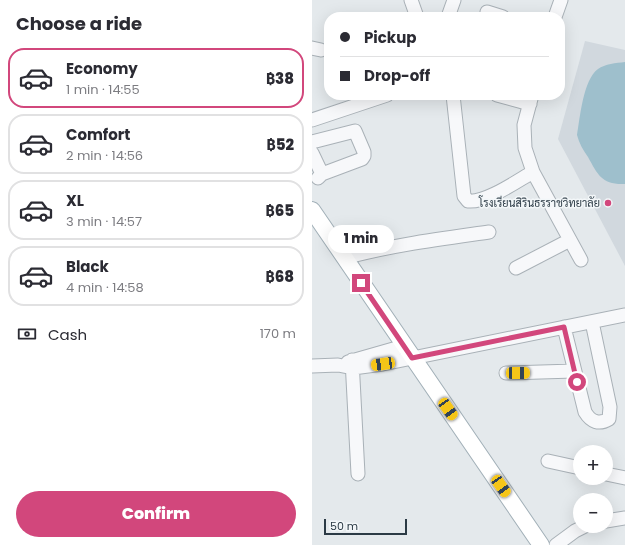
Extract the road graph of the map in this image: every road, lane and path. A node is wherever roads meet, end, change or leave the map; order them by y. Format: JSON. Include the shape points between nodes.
{"nodes":[{"id":1,"x":411,"y":0,"type":"edge"},
{"id":2,"x":454,"y":0,"type":"edge"},
{"id":3,"x":561,"y":0,"type":"edge"},
{"id":4,"x":415,"y":12,"type":"edge"},
{"id":5,"x":450,"y":12,"type":"edge"},
{"id":6,"x":557,"y":12,"type":"edge"},
{"id":7,"x":372,"y":100,"type":"edge"},
{"id":8,"x":454,"y":100,"type":"edge"},
{"id":9,"x":531,"y":100,"type":"edge"},
{"id":10,"x":312,"y":120,"type":"edge"},
{"id":11,"x":312,"y":142,"type":"edge"},
{"id":12,"x":312,"y":153,"type":"edge"},
{"id":13,"x":533,"y":172,"type":"junction"},
{"id":14,"x":317,"y":180,"type":"edge"},
{"id":15,"x":312,"y":210,"type":"edge"},
{"id":16,"x":489,"y":232,"type":"dead end"},
{"id":17,"x":570,"y":240,"type":"junction"},
{"id":18,"x":344,"y":258,"type":"junction"},
{"id":19,"x":581,"y":260,"type":"dead end"},
{"id":20,"x":516,"y":268,"type":"dead end"},
{"id":21,"x":624,"y":315,"type":"dead end"},
{"id":22,"x":592,"y":322,"type":"junction"},
{"id":23,"x":564,"y":327,"type":"junction"},
{"id":24,"x":408,"y":352,"type":"junction"},
{"id":25,"x":353,"y":364,"type":"junction"},
{"id":26,"x":312,"y":366,"type":"edge"},
{"id":27,"x":574,"y":371,"type":"junction"},
{"id":28,"x":506,"y":373,"type":"dead end"},
{"id":29,"x":548,"y":461,"type":"dead end"},
{"id":30,"x":573,"y":466,"type":"edge"},
{"id":31,"x":358,"y":474,"type":"dead end"},
{"id":32,"x":613,"y":475,"type":"edge"},
{"id":33,"x":625,"y":478,"type":"edge"},
{"id":34,"x":625,"y":518,"type":"edge"},
{"id":35,"x":613,"y":519,"type":"edge"},
{"id":36,"x":574,"y":533,"type":"edge"},
{"id":37,"x":535,"y":543,"type":"edge"},
{"id":38,"x":556,"y":545,"type":"edge"}],
"edges":[{"from":1,"to":4,"type":"street"},
{"from":2,"to":5,"type":"street"},
{"from":3,"to":6,"type":"street"},
{"from":7,"to":10,"type":"street"},
{"from":8,"to":13,"type":"street","via":[[464,196],[468,201],[475,202],[485,198]]},
{"from":9,"to":13,"type":"street","via":[[524,125],[524,137]]},
{"from":11,"to":14,"type":"street","via":[[355,130],[364,152],[362,159]]},
{"from":12,"to":14,"type":"street"},
{"from":13,"to":17,"type":"street"},
{"from":15,"to":18,"type":"main road"},
{"from":16,"to":18,"type":"street","via":[[406,244]]},
{"from":17,"to":19,"type":"street"},
{"from":17,"to":20,"type":"street"},
{"from":18,"to":24,"type":"main road"},
{"from":21,"to":22,"type":"street"},
{"from":22,"to":23,"type":"street"},
{"from":22,"to":27,"type":"street","via":[[610,407],[609,419],[598,423],[588,418]]},
{"from":23,"to":24,"type":"street"},
{"from":23,"to":27,"type":"street"},
{"from":24,"to":25,"type":"street"},
{"from":24,"to":37,"type":"main road"},
{"from":25,"to":26,"type":"street"},
{"from":25,"to":31,"type":"street"},
{"from":27,"to":28,"type":"street"},
{"from":29,"to":30,"type":"street"},
{"from":32,"to":33,"type":"street"},
{"from":34,"to":35,"type":"street"},
{"from":36,"to":38,"type":"street"}]}
